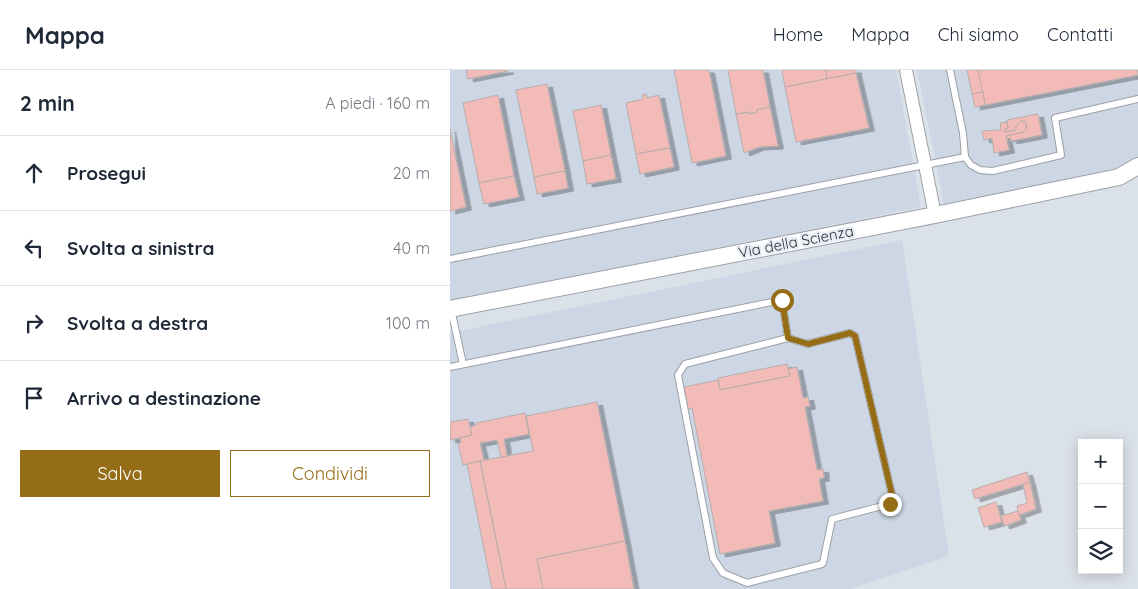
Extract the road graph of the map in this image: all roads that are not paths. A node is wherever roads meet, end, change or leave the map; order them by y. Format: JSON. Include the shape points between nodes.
{"nodes":[{"id":1,"x":906,"y":70,"type":"edge"},
{"id":2,"x":950,"y":70,"type":"edge"},
{"id":3,"x":1138,"y":99,"type":"edge"},
{"id":4,"x":965,"y":157,"type":"junction"},
{"id":5,"x":925,"y":165,"type":"junction"},
{"id":6,"x":1138,"y":166,"type":"edge"},
{"id":7,"x":935,"y":215,"type":"junction"},
{"id":8,"x":450,"y":259,"type":"edge"},
{"id":9,"x":450,"y":309,"type":"edge"},
{"id":10,"x":788,"y":338,"type":"junction"},
{"id":11,"x":463,"y":364,"type":"junction"},
{"id":12,"x":450,"y":367,"type":"edge"}],
"edges":[{"from":1,"to":5,"type":"street"},
{"from":2,"to":4,"type":"lane"},
{"from":3,"to":4,"type":"lane","via":[[1055,118],[1061,155],[988,172],[971,165]]},
{"from":4,"to":5,"type":"lane"},
{"from":5,"to":7,"type":"street"},
{"from":5,"to":8,"type":"lane"},
{"from":6,"to":7,"type":"street","name":"Via della Scienza","via":[[1119,177]]},
{"from":7,"to":9,"type":"street","name":"Via della Scienza"},
{"from":9,"to":11,"type":"lane","name":"Via della Scienza"},
{"from":10,"to":10,"type":"lane","via":[[808,344],[850,333],[855,336],[893,499],[890,504],[832,519],[822,564],[747,583],[723,573],[713,558],[678,375],[685,364]]},
{"from":10,"to":11,"type":"lane","via":[[782,300]]},
{"from":11,"to":12,"type":"lane"}]}
